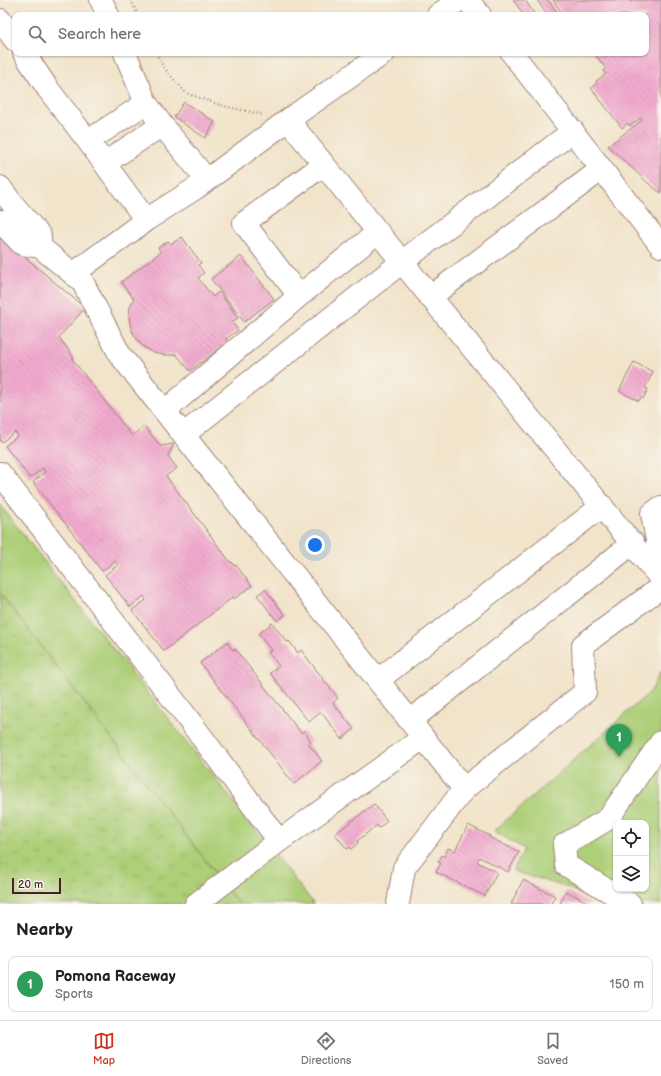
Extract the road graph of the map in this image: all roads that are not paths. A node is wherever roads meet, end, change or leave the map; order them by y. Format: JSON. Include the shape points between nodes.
{"nodes":[{"id":1,"x":101,"y":0,"type":"edge"},
{"id":2,"x":459,"y":0,"type":"edge"},
{"id":3,"x":467,"y":0,"type":"edge"},
{"id":4,"x":107,"y":12,"type":"edge"},
{"id":5,"x":442,"y":12,"type":"edge"},
{"id":6,"x":477,"y":12,"type":"edge"},
{"id":7,"x":0,"y":20,"type":"edge"},
{"id":8,"x":12,"y":36,"type":"edge"},
{"id":9,"x":26,"y":56,"type":"edge"},
{"id":10,"x":126,"y":56,"type":"edge"},
{"id":11,"x":380,"y":56,"type":"edge"},
{"id":12,"x":514,"y":56,"type":"edge"},
{"id":13,"x":146,"y":103,"type":"junction"},
{"id":14,"x":288,"y":120,"type":"junction"},
{"id":15,"x":162,"y":125,"type":"junction"},
{"id":16,"x":573,"y":131,"type":"junction"},
{"id":17,"x":88,"y":141,"type":"junction"},
{"id":18,"x":104,"y":163,"type":"junction"},
{"id":19,"x":323,"y":164,"type":"junction"},
{"id":20,"x":602,"y":170,"type":"junction"},
{"id":21,"x":206,"y":180,"type":"junction"},
{"id":22,"x":0,"y":187,"type":"edge"},
{"id":23,"x":146,"y":220,"type":"junction"},
{"id":24,"x":0,"y":221,"type":"edge"},
{"id":25,"x":378,"y":232,"type":"junction"},
{"id":26,"x":661,"y":246,"type":"edge"},
{"id":27,"x":40,"y":247,"type":"junction"},
{"id":28,"x":402,"y":262,"type":"junction"},
{"id":29,"x":73,"y":274,"type":"junction"},
{"id":30,"x":299,"y":296,"type":"junction"},
{"id":31,"x":430,"y":297,"type":"junction"},
{"id":32,"x":165,"y":411,"type":"junction"},
{"id":33,"x":183,"y":435,"type":"junction"},
{"id":34,"x":0,"y":473,"type":"edge"},
{"id":35,"x":602,"y":506,"type":"junction"},
{"id":36,"x":661,"y":507,"type":"edge"},
{"id":37,"x":633,"y":543,"type":"junction"},
{"id":38,"x":661,"y":561,"type":"edge"},
{"id":39,"x":661,"y":579,"type":"edge"},
{"id":40,"x":661,"y":587,"type":"edge"},
{"id":41,"x":378,"y":680,"type":"junction"},
{"id":42,"x":410,"y":721,"type":"junction"},
{"id":43,"x":423,"y":738,"type":"junction"},
{"id":44,"x":661,"y":742,"type":"edge"},
{"id":45,"x":464,"y":789,"type":"junction"},
{"id":46,"x":279,"y":841,"type":"junction"},
{"id":47,"x":196,"y":904,"type":"edge"},
{"id":48,"x":398,"y":904,"type":"edge"},
{"id":49,"x":630,"y":904,"type":"edge"}],
"edges":[{"from":1,"to":4,"type":"lane"},
{"from":2,"to":5,"type":"lane"},
{"from":3,"to":6,"type":"lane"},
{"from":7,"to":8,"type":"lane"},
{"from":9,"to":17,"type":"lane"},
{"from":10,"to":13,"type":"lane"},
{"from":11,"to":14,"type":"lane"},
{"from":12,"to":16,"type":"lane"},
{"from":13,"to":15,"type":"lane"},
{"from":13,"to":17,"type":"lane"},
{"from":14,"to":19,"type":"lane"},
{"from":14,"to":21,"type":"lane"},
{"from":15,"to":18,"type":"lane"},
{"from":15,"to":21,"type":"lane"},
{"from":16,"to":20,"type":"lane"},
{"from":16,"to":28,"type":"lane"},
{"from":17,"to":18,"type":"lane"},
{"from":18,"to":23,"type":"lane"},
{"from":19,"to":25,"type":"lane"},
{"from":19,"to":30,"type":"lane","via":[[244,223]]},
{"from":20,"to":26,"type":"lane"},
{"from":20,"to":31,"type":"lane"},
{"from":21,"to":23,"type":"lane"},
{"from":22,"to":27,"type":"lane","via":[[40,236]]},
{"from":23,"to":29,"type":"lane"},
{"from":24,"to":27,"type":"lane","via":[[22,244]]},
{"from":25,"to":28,"type":"lane"},
{"from":25,"to":30,"type":"lane"},
{"from":27,"to":29,"type":"lane"},
{"from":28,"to":31,"type":"lane"},
{"from":28,"to":33,"type":"lane"},
{"from":29,"to":32,"type":"lane","via":[[82,281],[120,355]]},
{"from":30,"to":32,"type":"lane"},
{"from":31,"to":35,"type":"lane"},
{"from":32,"to":33,"type":"lane"},
{"from":33,"to":41,"type":"lane"},
{"from":34,"to":46,"type":"lane"},
{"from":35,"to":37,"type":"lane"},
{"from":35,"to":41,"type":"lane"},
{"from":36,"to":38,"type":"lane","via":[[652,514]]},
{"from":37,"to":39,"type":"lane"},
{"from":37,"to":42,"type":"lane"},
{"from":40,"to":45,"type":"lane","via":[[583,645],[585,692]]},
{"from":41,"to":42,"type":"lane"},
{"from":42,"to":43,"type":"lane"},
{"from":43,"to":45,"type":"lane"},
{"from":43,"to":46,"type":"lane"},
{"from":44,"to":49,"type":"lane","via":[[608,819],[564,845],[566,865]]},
{"from":45,"to":48,"type":"lane","via":[[404,868]]},
{"from":46,"to":47,"type":"lane"}]}
